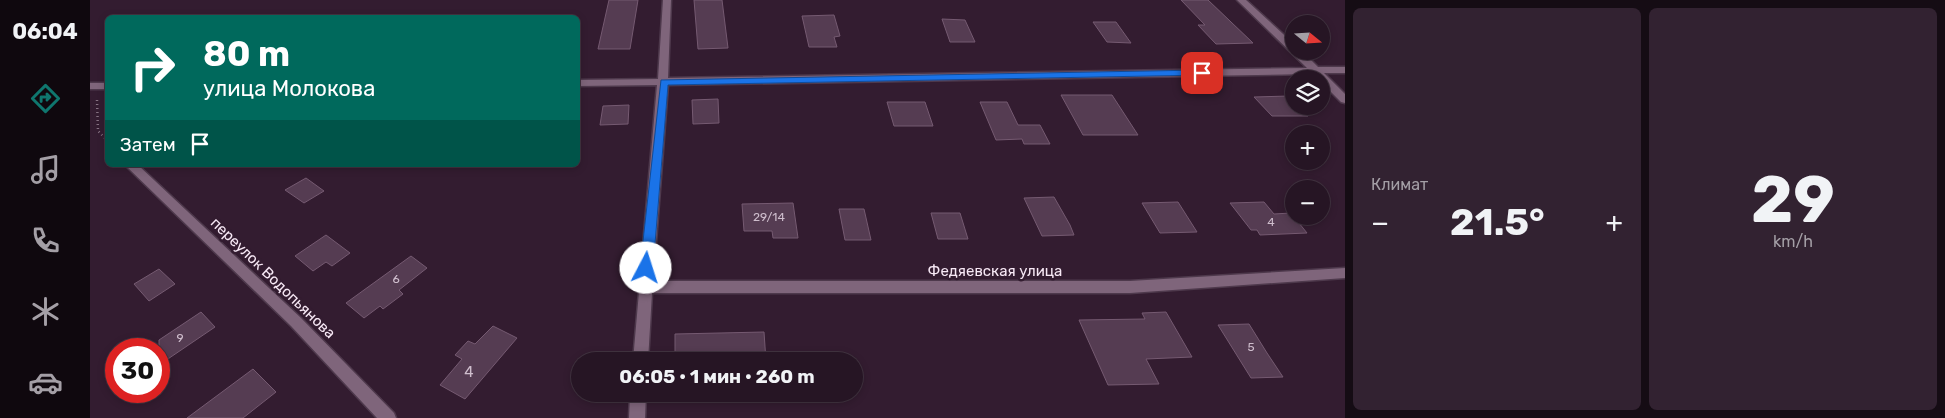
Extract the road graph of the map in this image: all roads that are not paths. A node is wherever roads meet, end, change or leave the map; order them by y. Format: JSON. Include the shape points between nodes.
{"nodes":[{"id":1,"x":666,"y":0,"type":"edge"},
{"id":2,"x":1241,"y":0,"type":"edge"},
{"id":3,"x":1285,"y":41,"type":"edge"},
{"id":4,"x":1306,"y":60,"type":"edge"},
{"id":5,"x":1316,"y":70,"type":"edge"},
{"id":6,"x":1330,"y":70,"type":"edge"},
{"id":7,"x":1345,"y":70,"type":"edge"},
{"id":8,"x":1285,"y":71,"type":"edge"},
{"id":9,"x":580,"y":82,"type":"edge"},
{"id":10,"x":664,"y":82,"type":"junction"},
{"id":11,"x":1330,"y":84,"type":"edge"},
{"id":12,"x":1345,"y":100,"type":"edge"},
{"id":13,"x":133,"y":167,"type":"edge"},
{"id":14,"x":1345,"y":273,"type":"edge"},
{"id":15,"x":645,"y":287,"type":"junction"},
{"id":16,"x":641,"y":352,"type":"edge"},
{"id":17,"x":638,"y":402,"type":"edge"},
{"id":18,"x":388,"y":418,"type":"edge"},
{"id":19,"x":637,"y":418,"type":"edge"}],
"edges":[{"from":1,"to":10,"type":"street"},
{"from":2,"to":3,"type":"street"},
{"from":4,"to":5,"type":"street"},
{"from":6,"to":7,"type":"street"},
{"from":8,"to":10,"type":"street"},
{"from":9,"to":10,"type":"street"},
{"from":10,"to":15,"type":"street"},
{"from":11,"to":12,"type":"street"},
{"from":13,"to":18,"type":"street","name":"переулок Водопьянова","via":[[296,322]]},
{"from":14,"to":15,"type":"street","name":"Федяевская улица","via":[[1130,287]]},
{"from":15,"to":16,"type":"street"},
{"from":17,"to":19,"type":"street"}]}
